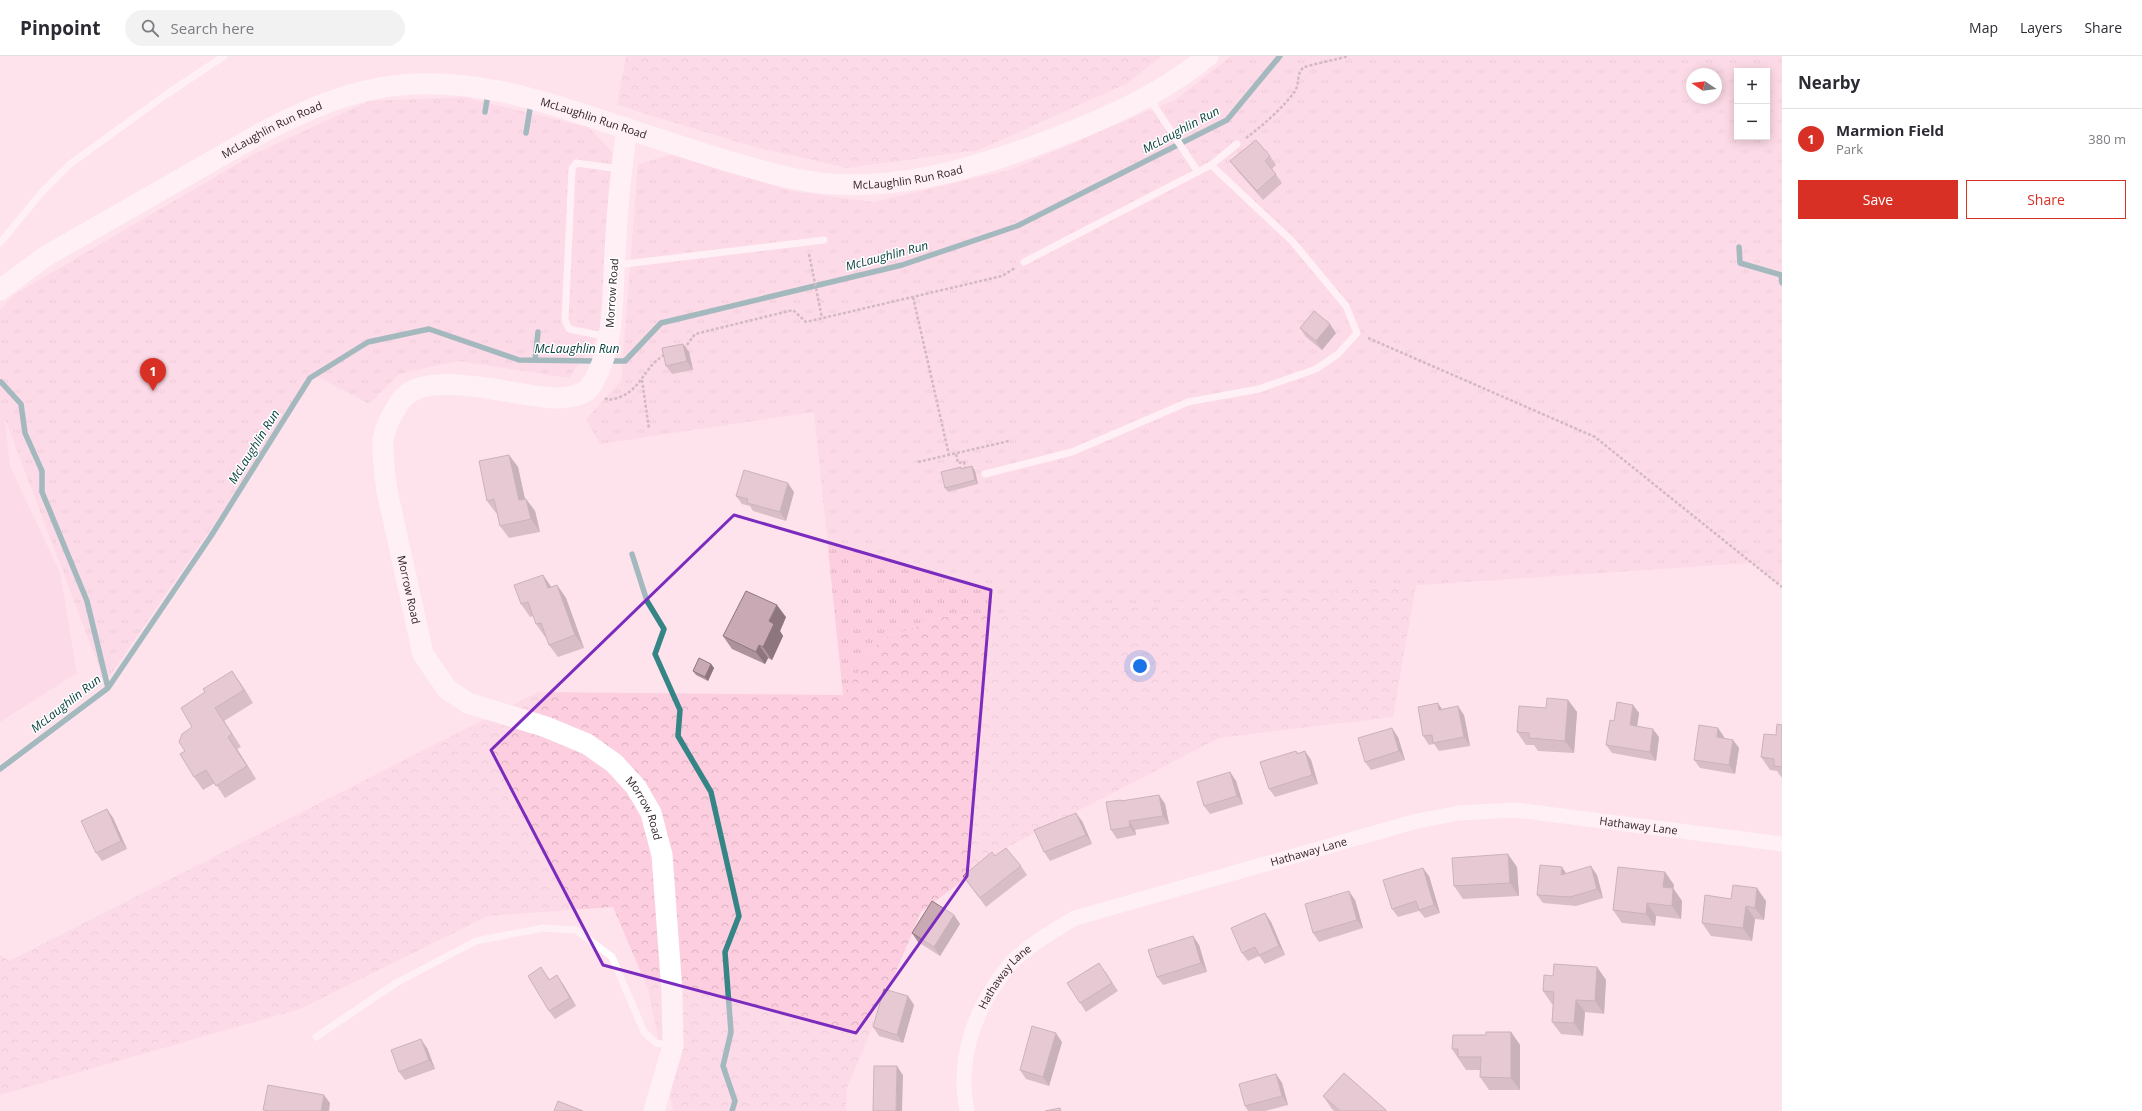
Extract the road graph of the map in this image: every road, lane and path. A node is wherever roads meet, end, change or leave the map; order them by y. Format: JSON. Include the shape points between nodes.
{"nodes":[{"id":1,"x":224,"y":56,"type":"edge"},
{"id":2,"x":1208,"y":56,"type":"edge"},
{"id":3,"x":1348,"y":56,"type":"edge"},
{"id":4,"x":1148,"y":96,"type":"junction"},
{"id":5,"x":627,"y":128,"type":"junction"},
{"id":6,"x":1237,"y":144,"type":"joint"},
{"id":7,"x":1211,"y":165,"type":"junction"},
{"id":8,"x":621,"y":169,"type":"junction"},
{"id":9,"x":1198,"y":172,"type":"junction"},
{"id":10,"x":824,"y":240,"type":"dead end"},
{"id":11,"x":0,"y":243,"type":"edge"},
{"id":12,"x":1024,"y":262,"type":"joint"},
{"id":13,"x":614,"y":265,"type":"junction"},
{"id":14,"x":810,"y":265,"type":"dead end"},
{"id":15,"x":0,"y":290,"type":"edge"},
{"id":16,"x":913,"y":297,"type":"junction"},
{"id":17,"x":822,"y":318,"type":"junction"},
{"id":18,"x":1357,"y":333,"type":"junction"},
{"id":19,"x":607,"y":343,"type":"junction"},
{"id":20,"x":678,"y":351,"type":"edge"},
{"id":21,"x":672,"y":352,"type":"edge"},
{"id":22,"x":642,"y":379,"type":"junction"},
{"id":23,"x":592,"y":383,"type":"junction"},
{"id":24,"x":649,"y":429,"type":"dead end"},
{"id":25,"x":1009,"y":441,"type":"dead end"},
{"id":26,"x":956,"y":454,"type":"junction"},
{"id":27,"x":949,"y":455,"type":"junction"},
{"id":28,"x":918,"y":462,"type":"dead end"},
{"id":29,"x":985,"y":474,"type":"dead end"},
{"id":30,"x":967,"y":475,"type":"edge"},
{"id":31,"x":1782,"y":587,"type":"edge"},
{"id":32,"x":1782,"y":844,"type":"edge"},
{"id":33,"x":316,"y":1037,"type":"dead end"},
{"id":34,"x":673,"y":1046,"type":"junction"},
{"id":35,"x":654,"y":1111,"type":"edge"},
{"id":36,"x":967,"y":1111,"type":"edge"}],
"edges":[{"from":1,"to":11,"type":"lane","via":[[70,164],[42,192]]},
{"from":2,"to":4,"type":"main road","name":"McLaughlin Run Road"},
{"from":3,"to":6,"type":"path","via":[[1333,62],[1304,67],[1299,73],[1296,90],[1260,128]]},
{"from":4,"to":5,"type":"main road","name":"McLaughlin Run Road","via":[[1107,117],[993,160],[945,174],[880,183],[829,183],[799,179],[741,164]]},
{"from":4,"to":9,"type":"lane"},
{"from":5,"to":8,"type":"main road","name":"Morrow Road"},
{"from":5,"to":15,"type":"main road","name":"McLaughlin Run Road","via":[[534,98],[473,86],[436,83],[405,85],[353,94],[300,113],[263,132],[46,256]]},
{"from":6,"to":7,"type":"lane"},
{"from":7,"to":9,"type":"lane"},
{"from":7,"to":18,"type":"lane","via":[[1292,241],[1346,306]]},
{"from":8,"to":13,"type":"main road","name":"Morrow Road"},
{"from":8,"to":19,"type":"lane","via":[[576,163],[572,169],[565,320],[569,329]]},
{"from":9,"to":12,"type":"lane"},
{"from":10,"to":13,"type":"lane"},
{"from":12,"to":16,"type":"path","via":[[1002,276]]},
{"from":13,"to":19,"type":"main road","name":"Morrow Road"},
{"from":14,"to":17,"type":"path"},
{"from":16,"to":17,"type":"path"},
{"from":16,"to":27,"type":"path"},
{"from":17,"to":20,"type":"path","via":[[806,322],[793,310],[695,334],[684,350]]},
{"from":18,"to":29,"type":"lane","via":[[1338,354],[1316,369],[1259,389],[1188,402],[1072,452]]},
{"from":18,"to":31,"type":"path","via":[[1595,437]]},
{"from":19,"to":23,"type":"main road","name":"Morrow Road","via":[[601,365]]},
{"from":21,"to":22,"type":"path","via":[[666,353],[653,363]]},
{"from":22,"to":23,"type":"path","via":[[626,396],[608,400]]},
{"from":22,"to":24,"type":"path"},
{"from":23,"to":34,"type":"main road","name":"Morrow Road","via":[[572,397],[551,398],[454,384],[433,385],[411,392],[403,397],[388,420],[383,440],[387,491],[423,654],[447,689],[468,703],[546,727],[587,744],[614,763],[636,787],[651,813],[662,855],[672,992]]},
{"from":25,"to":26,"type":"path"},
{"from":26,"to":27,"type":"path"},
{"from":26,"to":30,"type":"path","via":[[958,463],[964,462]]},
{"from":27,"to":28,"type":"path"},
{"from":32,"to":36,"type":"street","name":"Hathaway Lane","via":[[1516,810],[1459,813],[1417,821],[1075,918],[1039,939],[1013,961],[988,994],[974,1025],[967,1050]]},
{"from":33,"to":34,"type":"lane","via":[[396,983],[476,941],[543,928],[576,930],[612,957],[644,1032],[656,1043]]},
{"from":34,"to":35,"type":"main road","name":"Morrow Road"}]}
